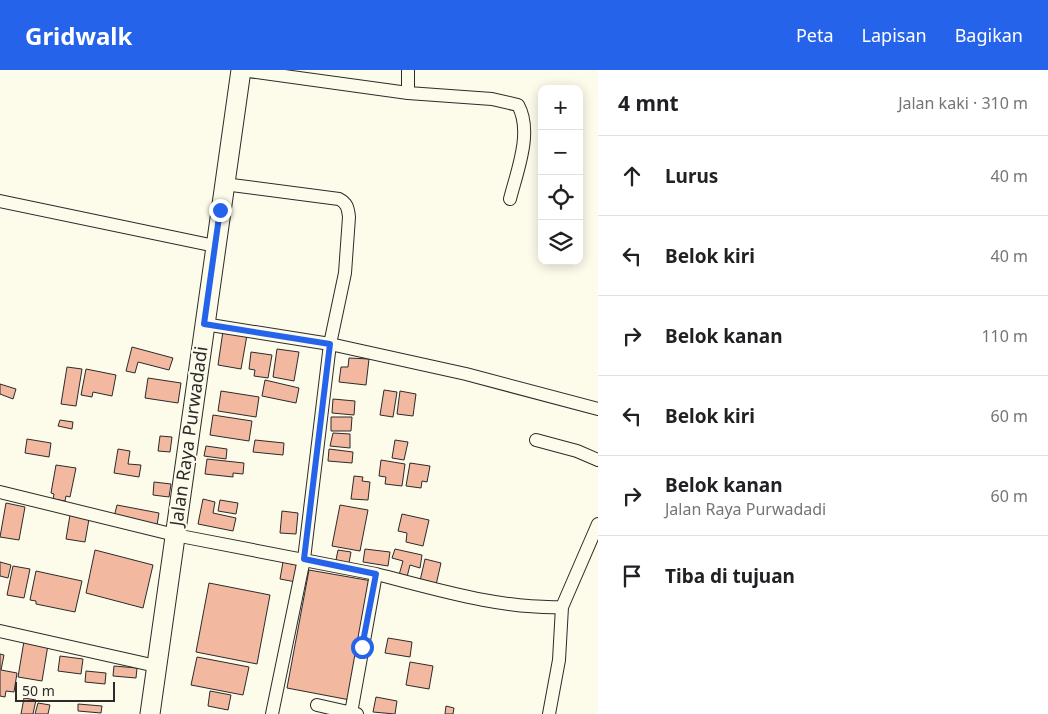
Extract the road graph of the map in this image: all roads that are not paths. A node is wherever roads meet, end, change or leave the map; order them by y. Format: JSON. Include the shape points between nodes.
{"nodes":[{"id":1,"x":241,"y":70,"type":"edge"},
{"id":2,"x":408,"y":70,"type":"edge"},
{"id":3,"x":408,"y":93,"type":"junction"},
{"id":4,"x":224,"y":184,"type":"junction"},
{"id":5,"x":510,"y":199,"type":"dead end"},
{"id":6,"x":0,"y":201,"type":"edge"},
{"id":7,"x":215,"y":246,"type":"junction"},
{"id":8,"x":204,"y":324,"type":"junction"},
{"id":9,"x":330,"y":344,"type":"junction"},
{"id":10,"x":598,"y":409,"type":"edge"},
{"id":11,"x":536,"y":440,"type":"dead end"},
{"id":12,"x":598,"y":460,"type":"edge"},
{"id":13,"x":0,"y":492,"type":"edge"},
{"id":14,"x":598,"y":524,"type":"edge"},
{"id":15,"x":175,"y":535,"type":"junction"},
{"id":16,"x":595,"y":538,"type":"edge"},
{"id":17,"x":304,"y":559,"type":"junction"},
{"id":18,"x":376,"y":574,"type":"junction"},
{"id":19,"x":562,"y":607,"type":"junction"},
{"id":20,"x":0,"y":631,"type":"edge"},
{"id":21,"x":156,"y":666,"type":"junction"},
{"id":22,"x":317,"y":705,"type":"dead end"},
{"id":23,"x":354,"y":713,"type":"edge"},
{"id":24,"x":150,"y":714,"type":"edge"},
{"id":25,"x":272,"y":714,"type":"edge"},
{"id":26,"x":549,"y":714,"type":"edge"}],
"edges":[{"from":1,"to":3,"type":"street"},
{"from":1,"to":4,"type":"main road","name":"Jalan Raya Purwadadi"},
{"from":2,"to":3,"type":"street"},
{"from":3,"to":5,"type":"street","via":[[492,99],[518,105],[522,112],[523,140]]},
{"from":4,"to":7,"type":"main road","name":"Jalan Raya Purwadadi"},
{"from":4,"to":9,"type":"street","via":[[344,202],[348,208],[345,273]]},
{"from":6,"to":7,"type":"street"},
{"from":7,"to":8,"type":"main road","name":"Jalan Raya Purwadadi"},
{"from":8,"to":9,"type":"street"},
{"from":8,"to":15,"type":"main road","name":"Jalan Raya Purwadadi"},
{"from":9,"to":10,"type":"street","via":[[466,374]]},
{"from":9,"to":17,"type":"street"},
{"from":11,"to":12,"type":"street"},
{"from":13,"to":15,"type":"street"},
{"from":14,"to":16,"type":"street"},
{"from":15,"to":17,"type":"street"},
{"from":15,"to":21,"type":"main road","name":"Jalan Raya Purwadadi"},
{"from":16,"to":19,"type":"street"},
{"from":17,"to":18,"type":"street"},
{"from":17,"to":25,"type":"street"},
{"from":18,"to":19,"type":"street","via":[[465,597],[541,608]]},
{"from":18,"to":23,"type":"street"},
{"from":19,"to":26,"type":"street","via":[[559,660]]},
{"from":20,"to":21,"type":"street"},
{"from":21,"to":24,"type":"main road","name":"Jalan Raya Purwadadi"},
{"from":22,"to":23,"type":"street"}]}
